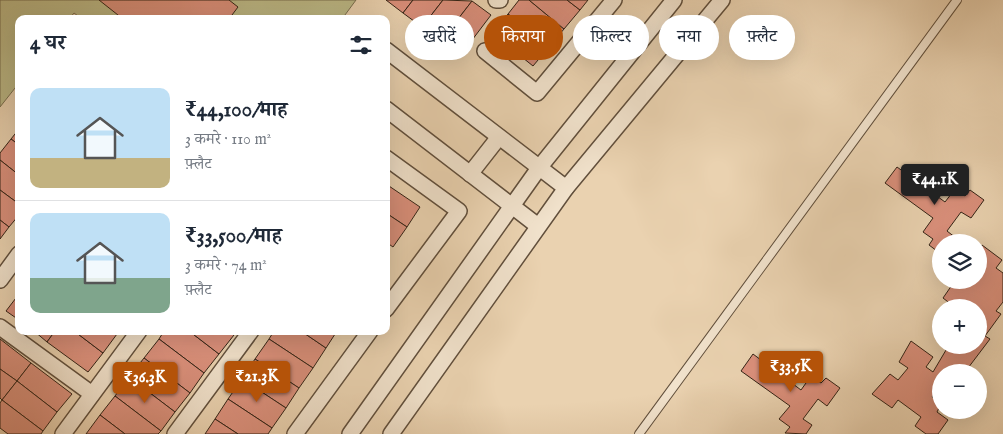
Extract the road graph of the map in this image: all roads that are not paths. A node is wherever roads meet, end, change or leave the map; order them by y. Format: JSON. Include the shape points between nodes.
{"nodes":[{"id":1,"x":614,"y":0,"type":"edge"},
{"id":2,"x":674,"y":0,"type":"edge"},
{"id":3,"x":722,"y":0,"type":"edge"},
{"id":4,"x":957,"y":0,"type":"edge"},
{"id":5,"x":390,"y":53,"type":"edge"},
{"id":6,"x":496,"y":60,"type":"edge"},
{"id":7,"x":390,"y":112,"type":"edge"},
{"id":8,"x":499,"y":137,"type":"junction"},
{"id":9,"x":390,"y":161,"type":"edge"},
{"id":10,"x":539,"y":168,"type":"junction"},
{"id":11,"x":470,"y":174,"type":"junction"},
{"id":12,"x":566,"y":188,"type":"junction"},
{"id":13,"x":511,"y":205,"type":"junction"},
{"id":14,"x":538,"y":226,"type":"junction"},
{"id":15,"x":15,"y":259,"type":"edge"},
{"id":16,"x":0,"y":280,"type":"edge"},
{"id":17,"x":390,"y":304,"type":"edge"},
{"id":18,"x":0,"y":326,"type":"edge"},
{"id":19,"x":135,"y":335,"type":"edge"},
{"id":20,"x":248,"y":335,"type":"edge"},
{"id":21,"x":367,"y":335,"type":"edge"},
{"id":22,"x":92,"y":394,"type":"junction"},
{"id":23,"x":63,"y":434,"type":"edge"},
{"id":24,"x":175,"y":434,"type":"edge"},
{"id":25,"x":295,"y":434,"type":"edge"},
{"id":26,"x":350,"y":434,"type":"edge"},
{"id":27,"x":390,"y":434,"type":"edge"},
{"id":28,"x":638,"y":434,"type":"edge"}],
"edges":[{"from":1,"to":6,"type":"street","via":[[536,93]]},
{"from":2,"to":10,"type":"street"},
{"from":3,"to":12,"type":"street"},
{"from":4,"to":28,"type":"lane"},
{"from":5,"to":8,"type":"street"},
{"from":7,"to":11,"type":"street"},
{"from":8,"to":10,"type":"street"},
{"from":8,"to":11,"type":"street"},
{"from":9,"to":17,"type":"street","via":[[459,211]]},
{"from":10,"to":12,"type":"street"},
{"from":10,"to":13,"type":"street"},
{"from":11,"to":13,"type":"street"},
{"from":12,"to":14,"type":"street"},
{"from":13,"to":14,"type":"street"},
{"from":13,"to":26,"type":"street"},
{"from":14,"to":27,"type":"street"},
{"from":15,"to":16,"type":"street"},
{"from":18,"to":22,"type":"street"},
{"from":19,"to":22,"type":"street"},
{"from":20,"to":24,"type":"street"},
{"from":21,"to":25,"type":"street"},
{"from":22,"to":23,"type":"street"}]}
